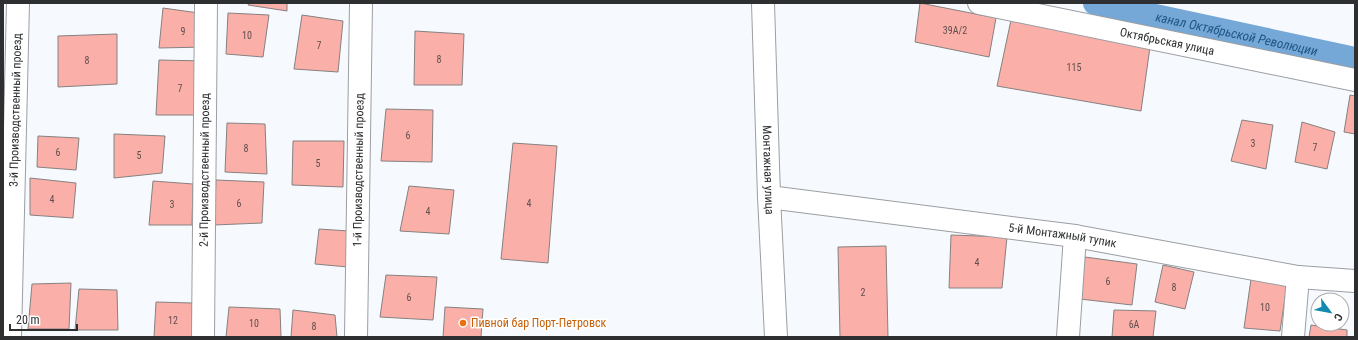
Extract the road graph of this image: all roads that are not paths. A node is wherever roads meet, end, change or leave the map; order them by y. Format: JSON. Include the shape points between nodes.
{"nodes":[{"id":1,"x":18,"y":3,"type":"edge"},
{"id":2,"x":206,"y":3,"type":"edge"},
{"id":3,"x":361,"y":3,"type":"edge"},
{"id":4,"x":763,"y":3,"type":"edge"},
{"id":5,"x":979,"y":3,"type":"edge"},
{"id":6,"x":1355,"y":80,"type":"edge"},
{"id":7,"x":769,"y":197,"type":"junction"},
{"id":8,"x":1075,"y":236,"type":"junction"},
{"id":9,"x":1298,"y":276,"type":"junction"},
{"id":10,"x":1355,"y":281,"type":"edge"},
{"id":11,"x":10,"y":337,"type":"edge"},
{"id":12,"x":203,"y":337,"type":"edge"},
{"id":13,"x":356,"y":337,"type":"edge"},
{"id":14,"x":776,"y":337,"type":"edge"},
{"id":15,"x":1068,"y":337,"type":"edge"},
{"id":16,"x":1293,"y":337,"type":"edge"}],
"edges":[{"from":1,"to":11,"type":"street","name":"3-й Производственный проезд"},
{"from":2,"to":12,"type":"street","name":"2-й Производственный проезд"},
{"from":3,"to":13,"type":"street","name":"1-й Производственный проезд"},
{"from":4,"to":7,"type":"street","name":"Монтажная улица"},
{"from":5,"to":6,"type":"street","name":"Октябрьская улица"},
{"from":7,"to":8,"type":"street","name":"5-й Монтажный тупик"},
{"from":7,"to":14,"type":"street","name":"Монтажная улица"},
{"from":8,"to":9,"type":"street","name":"5-й Монтажный тупик"},
{"from":8,"to":15,"type":"street"},
{"from":9,"to":10,"type":"street","name":"5-й Монтажный тупик"},
{"from":9,"to":16,"type":"street"}]}
